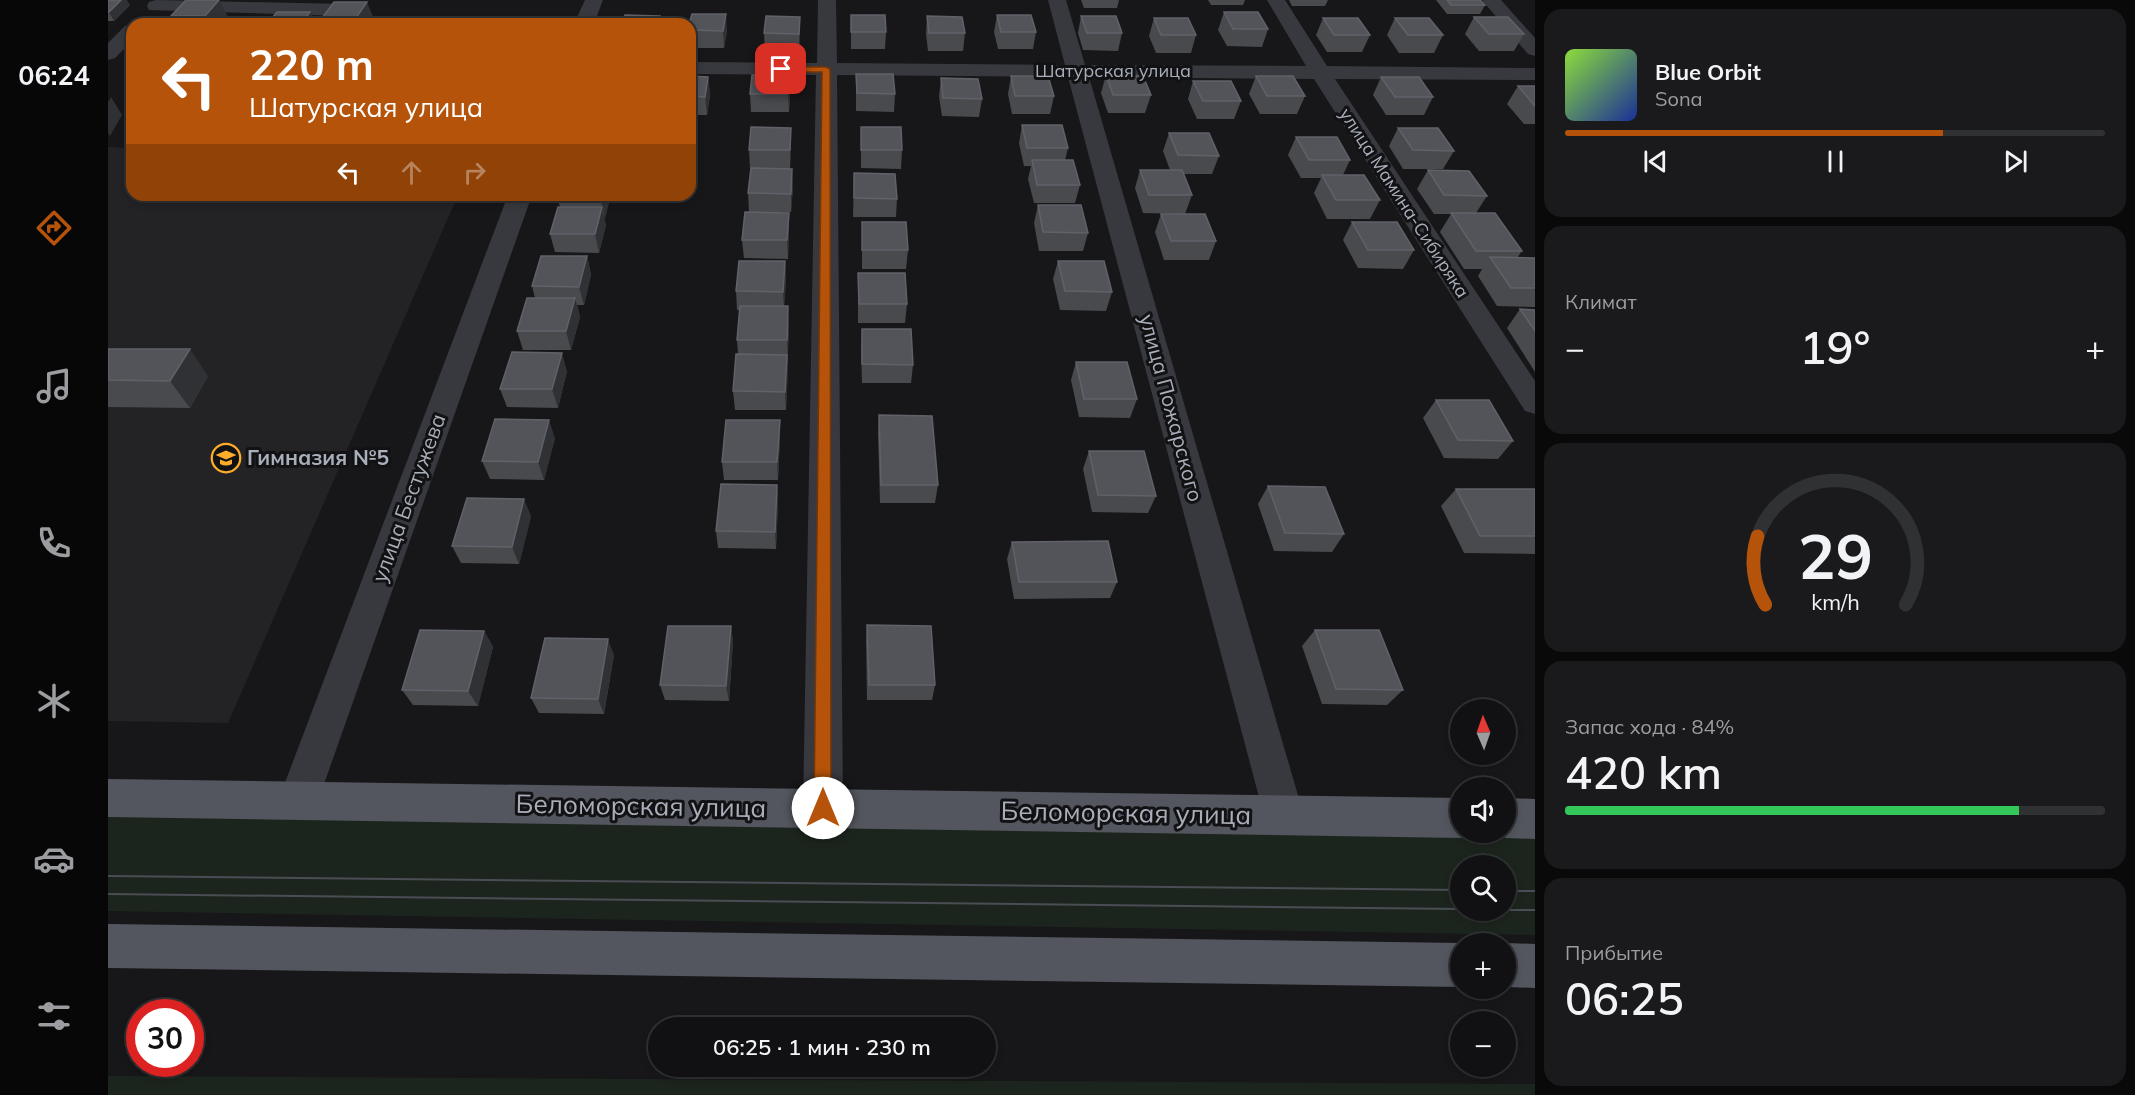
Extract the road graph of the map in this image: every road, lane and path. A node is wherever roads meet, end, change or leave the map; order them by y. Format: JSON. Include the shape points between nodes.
{"nodes":[{"id":1,"x":594,"y":0,"type":"edge"},
{"id":2,"x":828,"y":0,"type":"edge"},
{"id":3,"x":1057,"y":0,"type":"edge"},
{"id":4,"x":1276,"y":0,"type":"edge"},
{"id":5,"x":1491,"y":0,"type":"edge"},
{"id":6,"x":159,"y":3,"type":"edge"},
{"id":7,"x":343,"y":10,"type":"edge"},
{"id":8,"x":144,"y":18,"type":"edge"},
{"id":9,"x":586,"y":18,"type":"edge"},
{"id":10,"x":126,"y":36,"type":"edge"},
{"id":11,"x":1535,"y":50,"type":"edge"},
{"id":12,"x":108,"y":54,"type":"edge"},
{"id":13,"x":696,"y":68,"type":"edge"},
{"id":14,"x":826,"y":69,"type":"junction"},
{"id":15,"x":1078,"y":71,"type":"junction"},
{"id":16,"x":1320,"y":72,"type":"junction"},
{"id":17,"x":1535,"y":74,"type":"edge"},
{"id":18,"x":518,"y":201,"type":"edge"},
{"id":19,"x":1535,"y":404,"type":"edge"},
{"id":20,"x":108,"y":798,"type":"edge"},
{"id":21,"x":298,"y":801,"type":"junction"},
{"id":22,"x":823,"y":808,"type":"junction"},
{"id":23,"x":1284,"y":816,"type":"junction"},
{"id":24,"x":1450,"y":818,"type":"edge"},
{"id":25,"x":1516,"y":818,"type":"edge"},
{"id":26,"x":1535,"y":819,"type":"edge"},
{"id":27,"x":108,"y":946,"type":"edge"},
{"id":28,"x":1450,"y":965,"type":"edge"},
{"id":29,"x":1516,"y":965,"type":"edge"},
{"id":30,"x":1535,"y":966,"type":"edge"}],
"edges":[{"from":1,"to":9,"type":"street"},
{"from":2,"to":14,"type":"street"},
{"from":3,"to":15,"type":"street","name":"улица Пожарского"},
{"from":4,"to":16,"type":"street","name":"улица Мамина-Сибиряка"},
{"from":5,"to":11,"type":"street"},
{"from":6,"to":7,"type":"street"},
{"from":6,"to":8,"type":"street"},
{"from":10,"to":12,"type":"street"},
{"from":13,"to":14,"type":"street","name":"Шатурская улица"},
{"from":14,"to":15,"type":"street","name":"Шатурская улица"},
{"from":14,"to":22,"type":"street"},
{"from":15,"to":16,"type":"street","name":"Шатурская улица"},
{"from":15,"to":23,"type":"street","name":"улица Пожарского"},
{"from":16,"to":17,"type":"street","name":"Шатурская улица"},
{"from":16,"to":19,"type":"street","name":"улица Мамина-Сибиряка"},
{"from":18,"to":21,"type":"street","name":"улица Бестужева"},
{"from":20,"to":21,"type":"main road","name":"Беломорская улица"},
{"from":21,"to":22,"type":"main road","name":"Беломорская улица"},
{"from":22,"to":23,"type":"main road","name":"Беломорская улица"},
{"from":23,"to":24,"type":"main road","name":"Беломорская улица"},
{"from":25,"to":26,"type":"main road"},
{"from":27,"to":28,"type":"main road"},
{"from":29,"to":30,"type":"main road"}]}
